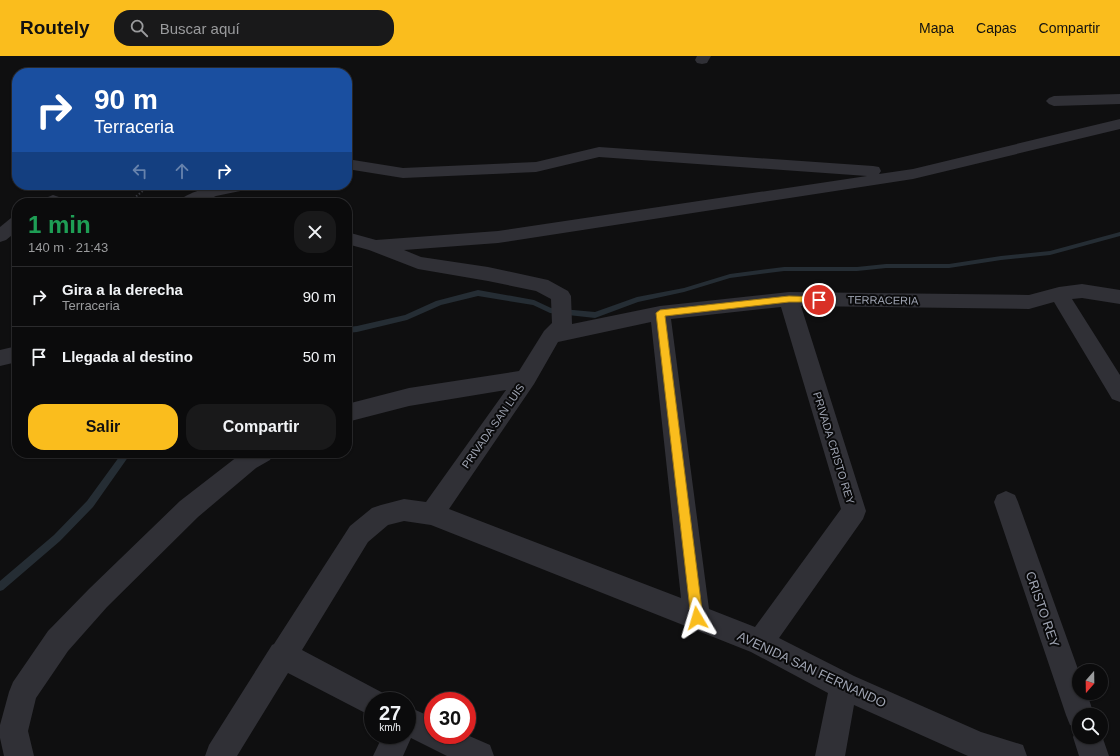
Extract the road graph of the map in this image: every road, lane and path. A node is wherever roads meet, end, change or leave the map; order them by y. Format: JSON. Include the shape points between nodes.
{"nodes":[{"id":1,"x":1120,"y":99,"type":"edge"},
{"id":2,"x":1054,"y":101,"type":"dead end"},
{"id":3,"x":1120,"y":124,"type":"edge"},
{"id":4,"x":352,"y":165,"type":"edge"},
{"id":5,"x":913,"y":174,"type":"junction"},
{"id":6,"x":144,"y":190,"type":"edge"},
{"id":7,"x":220,"y":190,"type":"edge"},
{"id":8,"x":134,"y":198,"type":"edge"},
{"id":9,"x":197,"y":198,"type":"edge"},
{"id":10,"x":12,"y":226,"type":"edge"},
{"id":11,"x":0,"y":236,"type":"edge"},
{"id":12,"x":352,"y":239,"type":"edge"},
{"id":13,"x":376,"y":246,"type":"junction"},
{"id":14,"x":1059,"y":294,"type":"junction"},
{"id":15,"x":1120,"y":297,"type":"edge"},
{"id":16,"x":789,"y":299,"type":"junction"},
{"id":17,"x":660,"y":313,"type":"junction"},
{"id":18,"x":556,"y":331,"type":"junction"},
{"id":19,"x":526,"y":378,"type":"junction"},
{"id":20,"x":1120,"y":393,"type":"edge"},
{"id":21,"x":352,"y":412,"type":"edge"},
{"id":22,"x":253,"y":458,"type":"edge"},
{"id":23,"x":1006,"y":502,"type":"dead end"},
{"id":24,"x":432,"y":514,"type":"junction"},
{"id":25,"x":697,"y":618,"type":"junction"},
{"id":26,"x":760,"y":642,"type":"junction"},
{"id":27,"x":282,"y":655,"type":"junction"},
{"id":28,"x":844,"y":686,"type":"junction"},
{"id":29,"x":364,"y":698,"type":"edge"},
{"id":30,"x":1078,"y":708,"type":"edge"},
{"id":31,"x":394,"y":744,"type":"edge"},
{"id":32,"x":454,"y":744,"type":"edge"},
{"id":33,"x":1090,"y":744,"type":"edge"},
{"id":34,"x":981,"y":751,"type":"edge"},
{"id":35,"x":19,"y":756,"type":"edge"},
{"id":36,"x":220,"y":756,"type":"edge"},
{"id":37,"x":388,"y":756,"type":"edge"},
{"id":38,"x":479,"y":756,"type":"edge"},
{"id":39,"x":830,"y":756,"type":"edge"},
{"id":40,"x":1012,"y":756,"type":"edge"},
{"id":41,"x":1094,"y":756,"type":"edge"}],
"edges":[{"from":1,"to":2,"type":"street"},
{"from":3,"to":5,"type":"street"},
{"from":4,"to":5,"type":"street","via":[[403,173],[536,168],[599,152]]},
{"from":5,"to":13,"type":"street","via":[[498,237]]},
{"from":6,"to":8,"type":"path"},
{"from":7,"to":9,"type":"street"},
{"from":10,"to":11,"type":"street"},
{"from":12,"to":13,"type":"street"},
{"from":13,"to":18,"type":"street","via":[[418,263],[488,274],[541,286],[561,296]]},
{"from":14,"to":15,"type":"street","name":"TERRACERIA","via":[[1082,291]]},
{"from":14,"to":16,"type":"street","name":"TERRACERIA","via":[[1029,302]]},
{"from":14,"to":20,"type":"street"},
{"from":16,"to":17,"type":"street","name":"TERRACERIA"},
{"from":16,"to":26,"type":"street","name":"PRIVADA CRISTO REY","via":[[854,511]]},
{"from":17,"to":18,"type":"street","name":"TERRACERIA"},
{"from":17,"to":25,"type":"street"},
{"from":18,"to":19,"type":"street","name":"PRIVADA SAN LUIS"},
{"from":19,"to":21,"type":"street","via":[[409,398]]},
{"from":19,"to":24,"type":"street","name":"PRIVADA SAN LUIS"},
{"from":22,"to":35,"type":"street","via":[[189,509],[58,641],[23,692],[13,731]]},
{"from":23,"to":30,"type":"street","name":"CRISTO REY"},
{"from":24,"to":25,"type":"street","name":"AVENIDA SAN FERNANDO"},
{"from":24,"to":27,"type":"street","name":"AVENIDA SAN FERNANDO","via":[[404,510],[381,516],[359,534]]},
{"from":25,"to":26,"type":"street","name":"AVENIDA SAN FERNANDO"},
{"from":26,"to":28,"type":"street","name":"AVENIDA SAN FERNANDO"},
{"from":27,"to":29,"type":"street"},
{"from":27,"to":36,"type":"street","name":"AVENIDA SAN FERNANDO"},
{"from":28,"to":34,"type":"street","name":"AVENIDA SAN FERNANDO"},
{"from":28,"to":39,"type":"street"},
{"from":31,"to":37,"type":"street"},
{"from":32,"to":38,"type":"street"},
{"from":33,"to":41,"type":"street"},
{"from":34,"to":40,"type":"street","name":"AVENIDA SAN FERNANDO"}]}
